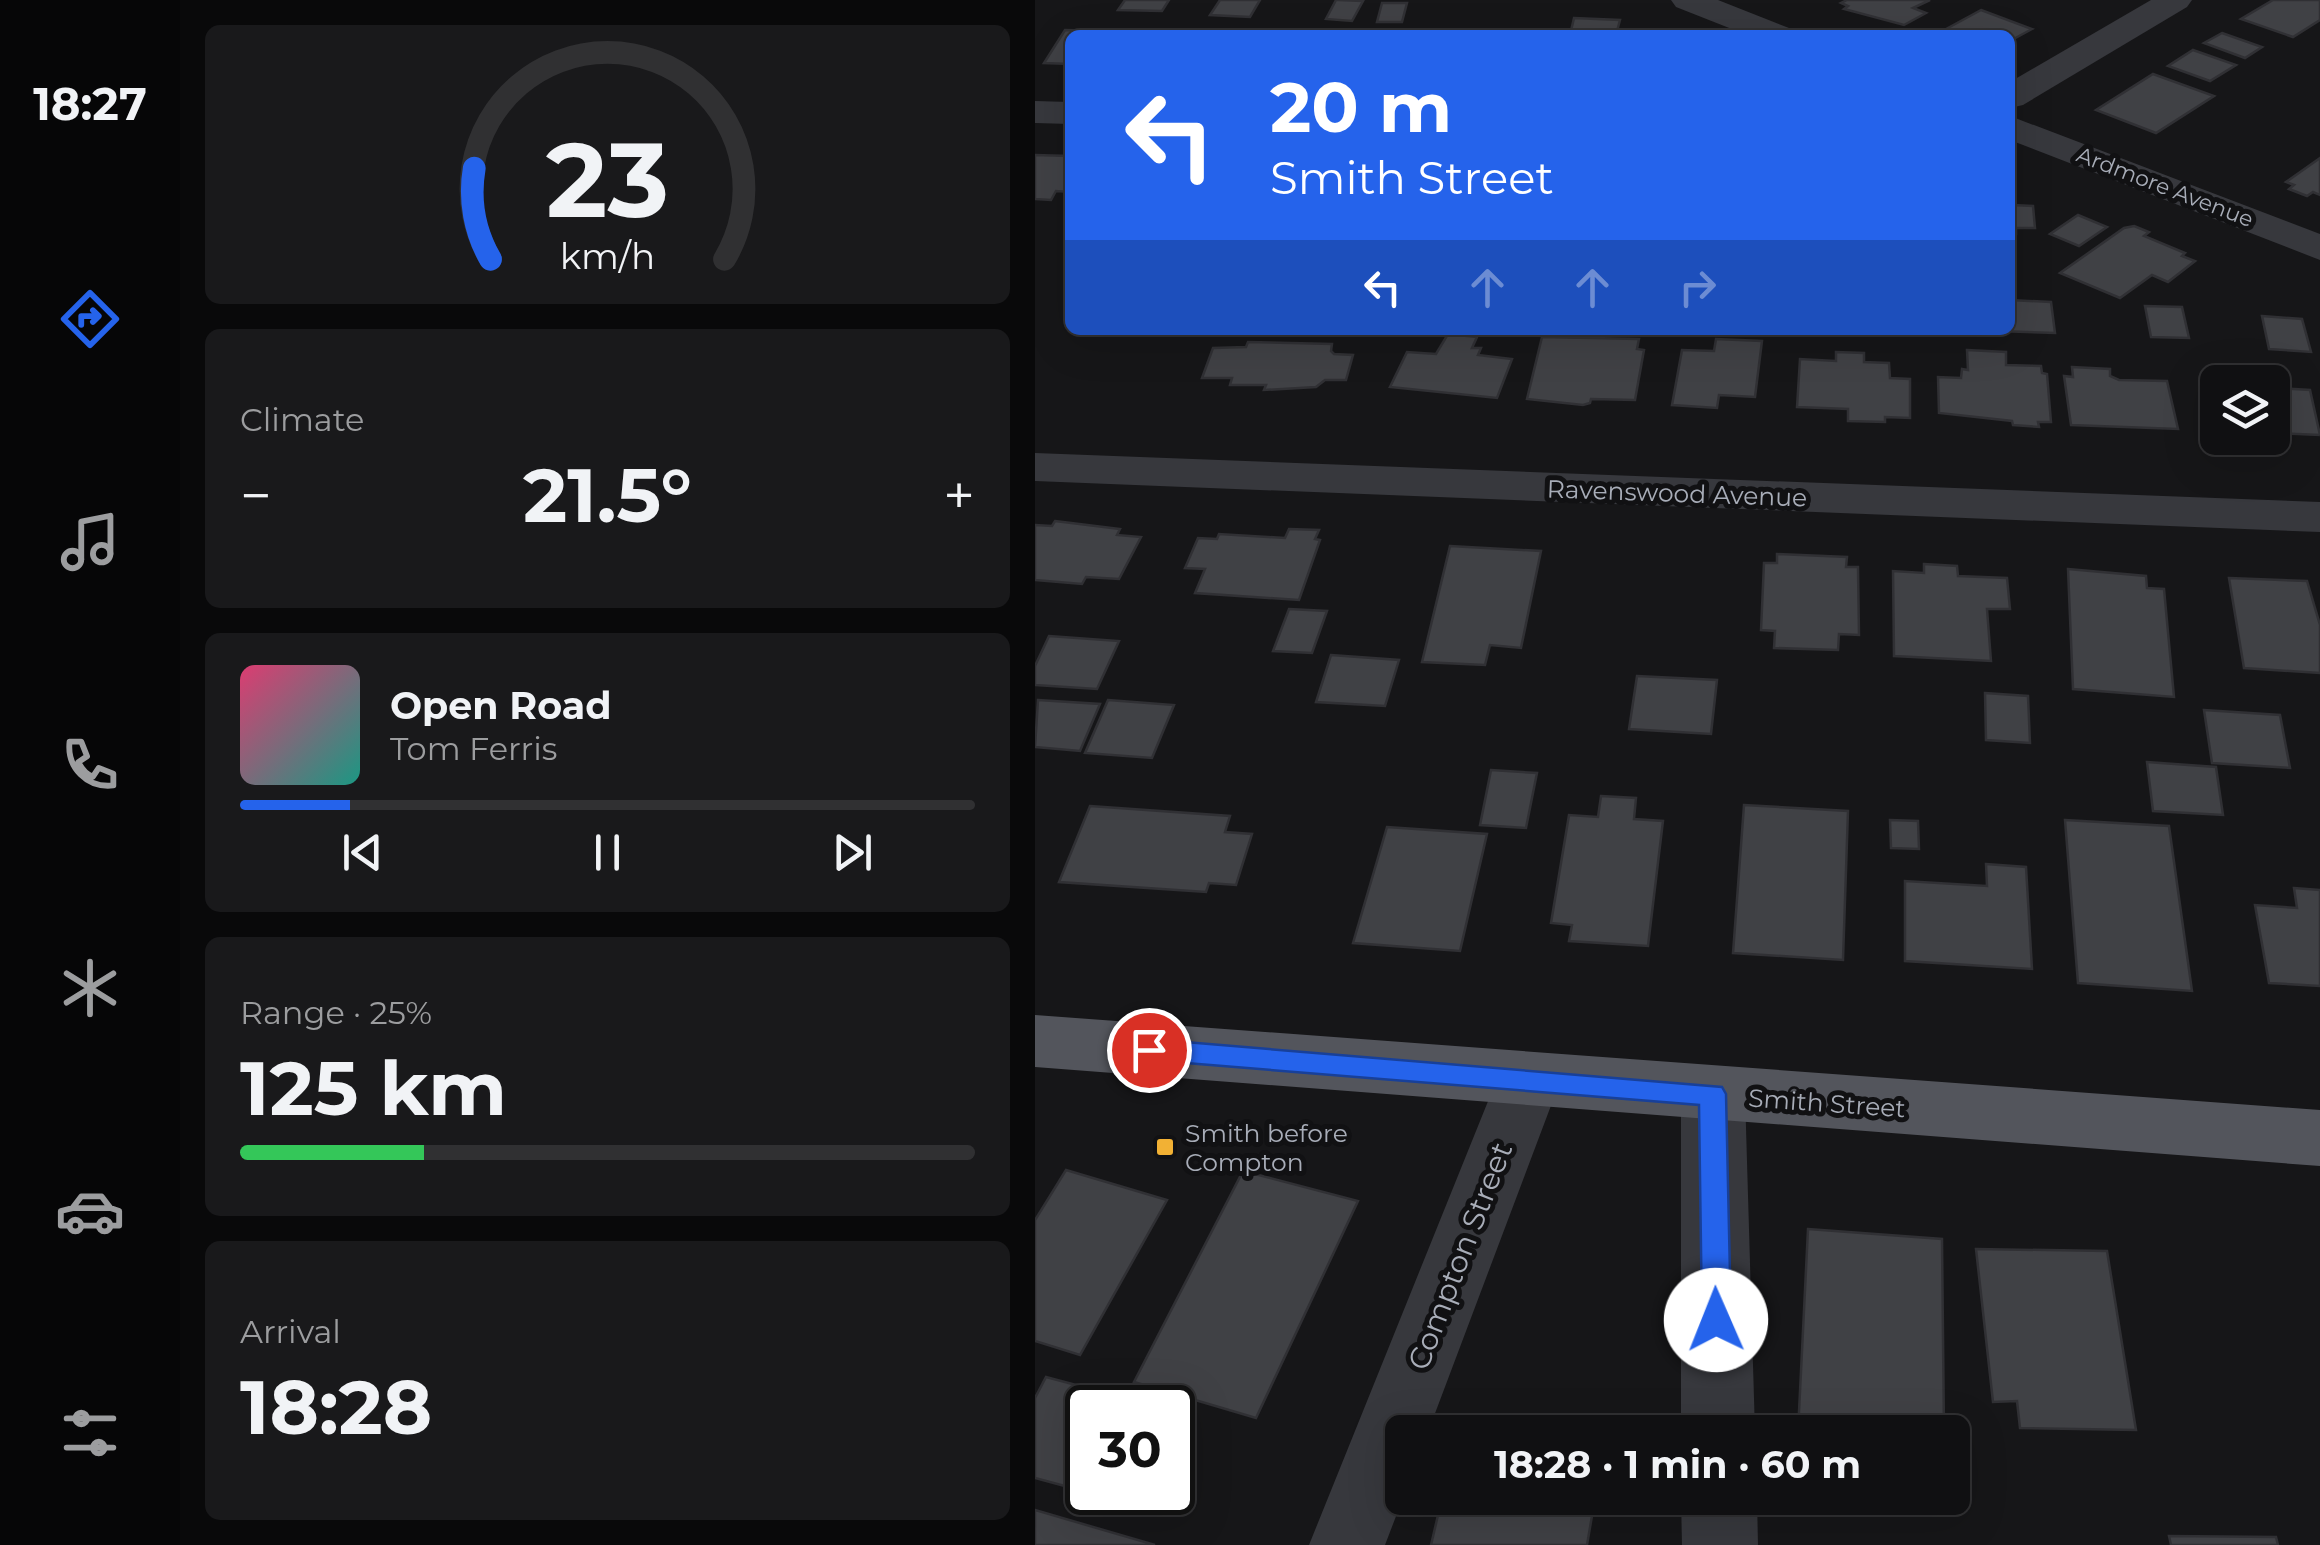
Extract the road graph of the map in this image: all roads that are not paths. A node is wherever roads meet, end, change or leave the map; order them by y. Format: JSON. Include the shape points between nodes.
{"nodes":[{"id":1,"x":1688,"y":0,"type":"edge"},
{"id":2,"x":2175,"y":0,"type":"edge"},
{"id":3,"x":1764,"y":30,"type":"edge"},
{"id":4,"x":2015,"y":94,"type":"edge"},
{"id":5,"x":1035,"y":112,"type":"edge"},
{"id":6,"x":1065,"y":113,"type":"edge"},
{"id":7,"x":2015,"y":129,"type":"edge"},
{"id":8,"x":2320,"y":248,"type":"edge"},
{"id":9,"x":1035,"y":468,"type":"edge"},
{"id":10,"x":2320,"y":517,"type":"edge"},
{"id":11,"x":1035,"y":1041,"type":"edge"},
{"id":12,"x":1529,"y":1079,"type":"junction"},
{"id":13,"x":1713,"y":1094,"type":"junction"},
{"id":14,"x":2320,"y":1138,"type":"edge"},
{"id":15,"x":1718,"y":1415,"type":"edge"},
{"id":16,"x":1719,"y":1515,"type":"edge"},
{"id":17,"x":1347,"y":1545,"type":"edge"},
{"id":18,"x":1720,"y":1545,"type":"edge"}],
"edges":[{"from":1,"to":3,"type":"street"},
{"from":2,"to":4,"type":"street"},
{"from":5,"to":6,"type":"street"},
{"from":7,"to":8,"type":"street","name":"Ardmore Avenue"},
{"from":9,"to":10,"type":"street","name":"Ravenswood Avenue"},
{"from":11,"to":12,"type":"main road","name":"Smith Street"},
{"from":12,"to":13,"type":"main road","name":"Smith Street"},
{"from":12,"to":17,"type":"street","name":"Compton Street"},
{"from":13,"to":14,"type":"main road","name":"Smith Street"},
{"from":13,"to":15,"type":"street"},
{"from":16,"to":18,"type":"street"}]}
